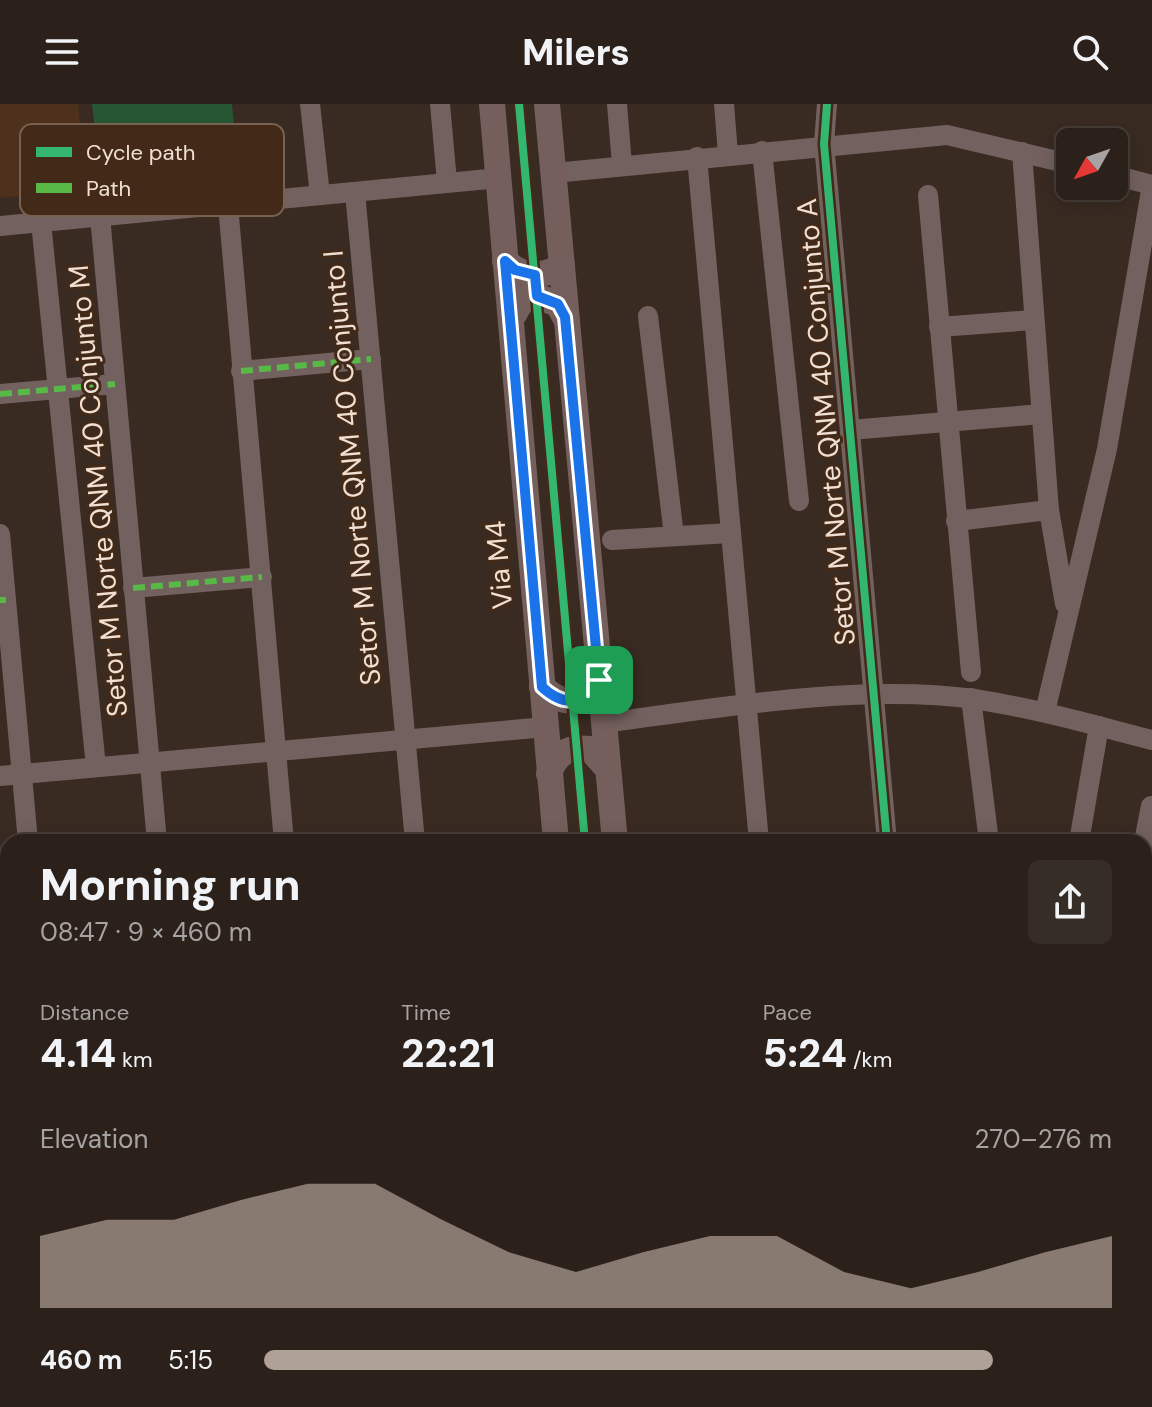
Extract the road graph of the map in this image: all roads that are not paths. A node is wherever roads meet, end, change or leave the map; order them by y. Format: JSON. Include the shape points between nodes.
{"nodes":[{"id":1,"x":310,"y":104,"type":"edge"},
{"id":2,"x":440,"y":104,"type":"edge"},
{"id":3,"x":492,"y":104,"type":"edge"},
{"id":4,"x":547,"y":104,"type":"edge"},
{"id":5,"x":617,"y":104,"type":"edge"},
{"id":6,"x":724,"y":104,"type":"edge"},
{"id":7,"x":827,"y":104,"type":"edge"},
{"id":8,"x":824,"y":144,"type":"junction"},
{"id":9,"x":762,"y":151,"type":"junction"},
{"id":10,"x":1022,"y":152,"type":"junction"},
{"id":11,"x":728,"y":154,"type":"junction"},
{"id":12,"x":697,"y":157,"type":"junction"},
{"id":13,"x":1056,"y":160,"type":"edge"},
{"id":14,"x":622,"y":165,"type":"junction"},
{"id":15,"x":554,"y":173,"type":"junction"},
{"id":16,"x":499,"y":178,"type":"junction"},
{"id":17,"x":1128,"y":179,"type":"edge"},
{"id":18,"x":447,"y":182,"type":"junction"},
{"id":19,"x":1152,"y":185,"type":"edge"},
{"id":20,"x":355,"y":192,"type":"junction"},
{"id":21,"x":320,"y":195,"type":"junction"},
{"id":22,"x":928,"y":195,"type":"dead end"},
{"id":23,"x":284,"y":199,"type":"edge"},
{"id":24,"x":100,"y":216,"type":"joint"},
{"id":25,"x":229,"y":216,"type":"edge"},
{"id":26,"x":41,"y":222,"type":"junction"},
{"id":27,"x":0,"y":226,"type":"edge"},
{"id":28,"x":562,"y":266,"type":"junction"},
{"id":29,"x":507,"y":272,"type":"junction"},
{"id":30,"x":648,"y":316,"type":"dead end"},
{"id":31,"x":565,"y":317,"type":"junction"},
{"id":32,"x":511,"y":319,"type":"junction"},
{"id":33,"x":1033,"y":320,"type":"junction"},
{"id":34,"x":939,"y":327,"type":"junction"},
{"id":35,"x":371,"y":359,"type":"junction"},
{"id":36,"x":241,"y":371,"type":"junction"},
{"id":37,"x":115,"y":384,"type":"junction"},
{"id":38,"x":56,"y":389,"type":"junction"},
{"id":39,"x":0,"y":394,"type":"edge"},
{"id":40,"x":1041,"y":414,"type":"junction"},
{"id":41,"x":946,"y":421,"type":"junction"},
{"id":42,"x":850,"y":430,"type":"junction"},
{"id":43,"x":799,"y":501,"type":"dead end"},
{"id":44,"x":1049,"y":510,"type":"junction"},
{"id":45,"x":956,"y":521,"type":"junction"},
{"id":46,"x":730,"y":533,"type":"junction"},
{"id":47,"x":0,"y":534,"type":"edge"},
{"id":48,"x":674,"y":536,"type":"junction"},
{"id":49,"x":612,"y":540,"type":"dead end"},
{"id":50,"x":262,"y":577,"type":"junction"},
{"id":51,"x":133,"y":588,"type":"junction"},
{"id":52,"x":3,"y":600,"type":"edge"},
{"id":53,"x":1067,"y":612,"type":"junction"},
{"id":54,"x":971,"y":672,"type":"dead end"},
{"id":55,"x":599,"y":680,"type":"junction"},
{"id":56,"x":542,"y":687,"type":"junction"},
{"id":57,"x":872,"y":695,"type":"junction"},
{"id":58,"x":971,"y":698,"type":"junction"},
{"id":59,"x":745,"y":704,"type":"junction"},
{"id":60,"x":1045,"y":712,"type":"junction"},
{"id":61,"x":604,"y":723,"type":"junction"},
{"id":62,"x":1099,"y":726,"type":"junction"},
{"id":63,"x":546,"y":727,"type":"junction"},
{"id":64,"x":403,"y":738,"type":"junction"},
{"id":65,"x":1152,"y":740,"type":"edge"},
{"id":66,"x":276,"y":751,"type":"junction"},
{"id":67,"x":152,"y":762,"type":"junction"},
{"id":68,"x":96,"y":767,"type":"junction"},
{"id":69,"x":608,"y":769,"type":"junction"},
{"id":70,"x":21,"y":773,"type":"junction"},
{"id":71,"x":549,"y":774,"type":"junction"},
{"id":72,"x":0,"y":776,"type":"edge"},
{"id":73,"x":1151,"y":806,"type":"edge"},
{"id":74,"x":27,"y":834,"type":"edge"},
{"id":75,"x":156,"y":834,"type":"edge"},
{"id":76,"x":283,"y":834,"type":"edge"},
{"id":77,"x":414,"y":834,"type":"edge"},
{"id":78,"x":555,"y":834,"type":"edge"},
{"id":79,"x":614,"y":834,"type":"edge"},
{"id":80,"x":758,"y":834,"type":"edge"},
{"id":81,"x":886,"y":834,"type":"edge"},
{"id":82,"x":988,"y":834,"type":"edge"},
{"id":83,"x":1080,"y":834,"type":"edge"},
{"id":84,"x":1146,"y":834,"type":"edge"}],
"edges":[{"from":1,"to":21,"type":"street"},
{"from":2,"to":18,"type":"street"},
{"from":3,"to":16,"type":"main road","name":"Via M4"},
{"from":4,"to":15,"type":"main road"},
{"from":5,"to":14,"type":"street"},
{"from":6,"to":11,"type":"street"},
{"from":7,"to":8,"type":"street","name":"Setor M Norte QNM 40 Conjunto A"},
{"from":8,"to":9,"type":"street"},
{"from":8,"to":10,"type":"street","via":[[947,135]]},
{"from":8,"to":42,"type":"street","name":"Setor M Norte QNM 40 Conjunto A"},
{"from":9,"to":11,"type":"street"},
{"from":9,"to":43,"type":"street"},
{"from":10,"to":13,"type":"street"},
{"from":10,"to":33,"type":"street"},
{"from":11,"to":12,"type":"street"},
{"from":12,"to":14,"type":"street"},
{"from":12,"to":46,"type":"street"},
{"from":14,"to":15,"type":"street"},
{"from":15,"to":28,"type":"main road"},
{"from":16,"to":18,"type":"street"},
{"from":16,"to":29,"type":"main road","name":"Via M4"},
{"from":17,"to":19,"type":"street"},
{"from":18,"to":20,"type":"street"},
{"from":19,"to":53,"type":"street","via":[[1107,449]]},
{"from":20,"to":21,"type":"street"},
{"from":20,"to":35,"type":"street","name":"Setor M Norte QNM 40 Conjunto I"},
{"from":21,"to":23,"type":"street"},
{"from":22,"to":34,"type":"street"},
{"from":24,"to":26,"type":"street"},
{"from":24,"to":37,"type":"street","name":"Setor M Norte QNM 40 Conjunto M"},
{"from":25,"to":36,"type":"street"},
{"from":26,"to":27,"type":"street"},
{"from":26,"to":38,"type":"street"},
{"from":28,"to":29,"type":"main road","via":[[541,276]]},
{"from":28,"to":31,"type":"main road"},
{"from":29,"to":32,"type":"main road","name":"Via M4"},
{"from":30,"to":48,"type":"street"},
{"from":31,"to":32,"type":"main road","via":[[558,304],[533,295],[523,299]]},
{"from":31,"to":55,"type":"main road"},
{"from":32,"to":56,"type":"main road","name":"Via M4"},
{"from":33,"to":34,"type":"street"},
{"from":33,"to":40,"type":"street"},
{"from":34,"to":41,"type":"street"},
{"from":35,"to":36,"type":"street"},
{"from":35,"to":64,"type":"street","name":"Setor M Norte QNM 40 Conjunto I"},
{"from":36,"to":50,"type":"street"},
{"from":37,"to":38,"type":"street"},
{"from":37,"to":51,"type":"street","name":"Setor M Norte QNM 40 Conjunto M"},
{"from":38,"to":39,"type":"street"},
{"from":38,"to":68,"type":"street"},
{"from":40,"to":41,"type":"street"},
{"from":40,"to":44,"type":"street"},
{"from":41,"to":42,"type":"street"},
{"from":41,"to":45,"type":"street"},
{"from":42,"to":57,"type":"street","name":"Setor M Norte QNM 40 Conjunto A"},
{"from":44,"to":45,"type":"street"},
{"from":44,"to":53,"type":"street"},
{"from":45,"to":54,"type":"street"},
{"from":46,"to":48,"type":"street"},
{"from":46,"to":59,"type":"street"},
{"from":47,"to":52,"type":"street"},
{"from":48,"to":49,"type":"street"},
{"from":50,"to":51,"type":"street"},
{"from":50,"to":66,"type":"street"},
{"from":51,"to":67,"type":"street","name":"Setor M Norte QNM 40 Conjunto M"},
{"from":52,"to":70,"type":"street"},
{"from":53,"to":60,"type":"street"},
{"from":55,"to":56,"type":"main road","via":[[571,703],[560,702]]},
{"from":55,"to":61,"type":"main road"},
{"from":56,"to":63,"type":"main road","name":"Via M4"},
{"from":57,"to":58,"type":"street"},
{"from":57,"to":59,"type":"street"},
{"from":57,"to":81,"type":"street","name":"Setor M Norte QNM 40 Conjunto A"},
{"from":58,"to":60,"type":"street"},
{"from":58,"to":82,"type":"street"},
{"from":59,"to":61,"type":"street"},
{"from":59,"to":80,"type":"street"},
{"from":60,"to":62,"type":"street"},
{"from":61,"to":69,"type":"main road"},
{"from":62,"to":65,"type":"street"},
{"from":62,"to":83,"type":"street"},
{"from":63,"to":64,"type":"street"},
{"from":63,"to":71,"type":"main road","name":"Via M4"},
{"from":64,"to":66,"type":"street"},
{"from":64,"to":77,"type":"street","name":"Setor M Norte QNM 40 Conjunto I"},
{"from":66,"to":67,"type":"street"},
{"from":66,"to":76,"type":"street"},
{"from":67,"to":68,"type":"street"},
{"from":67,"to":75,"type":"street","name":"Setor M Norte QNM 40 Conjunto M"},
{"from":68,"to":70,"type":"street"},
{"from":69,"to":71,"type":"main road","via":[[590,749],[580,748],[561,753]]},
{"from":69,"to":79,"type":"main road"},
{"from":70,"to":72,"type":"street"},
{"from":70,"to":74,"type":"street"},
{"from":71,"to":78,"type":"main road","name":"Via M4"},
{"from":73,"to":84,"type":"street"}]}
